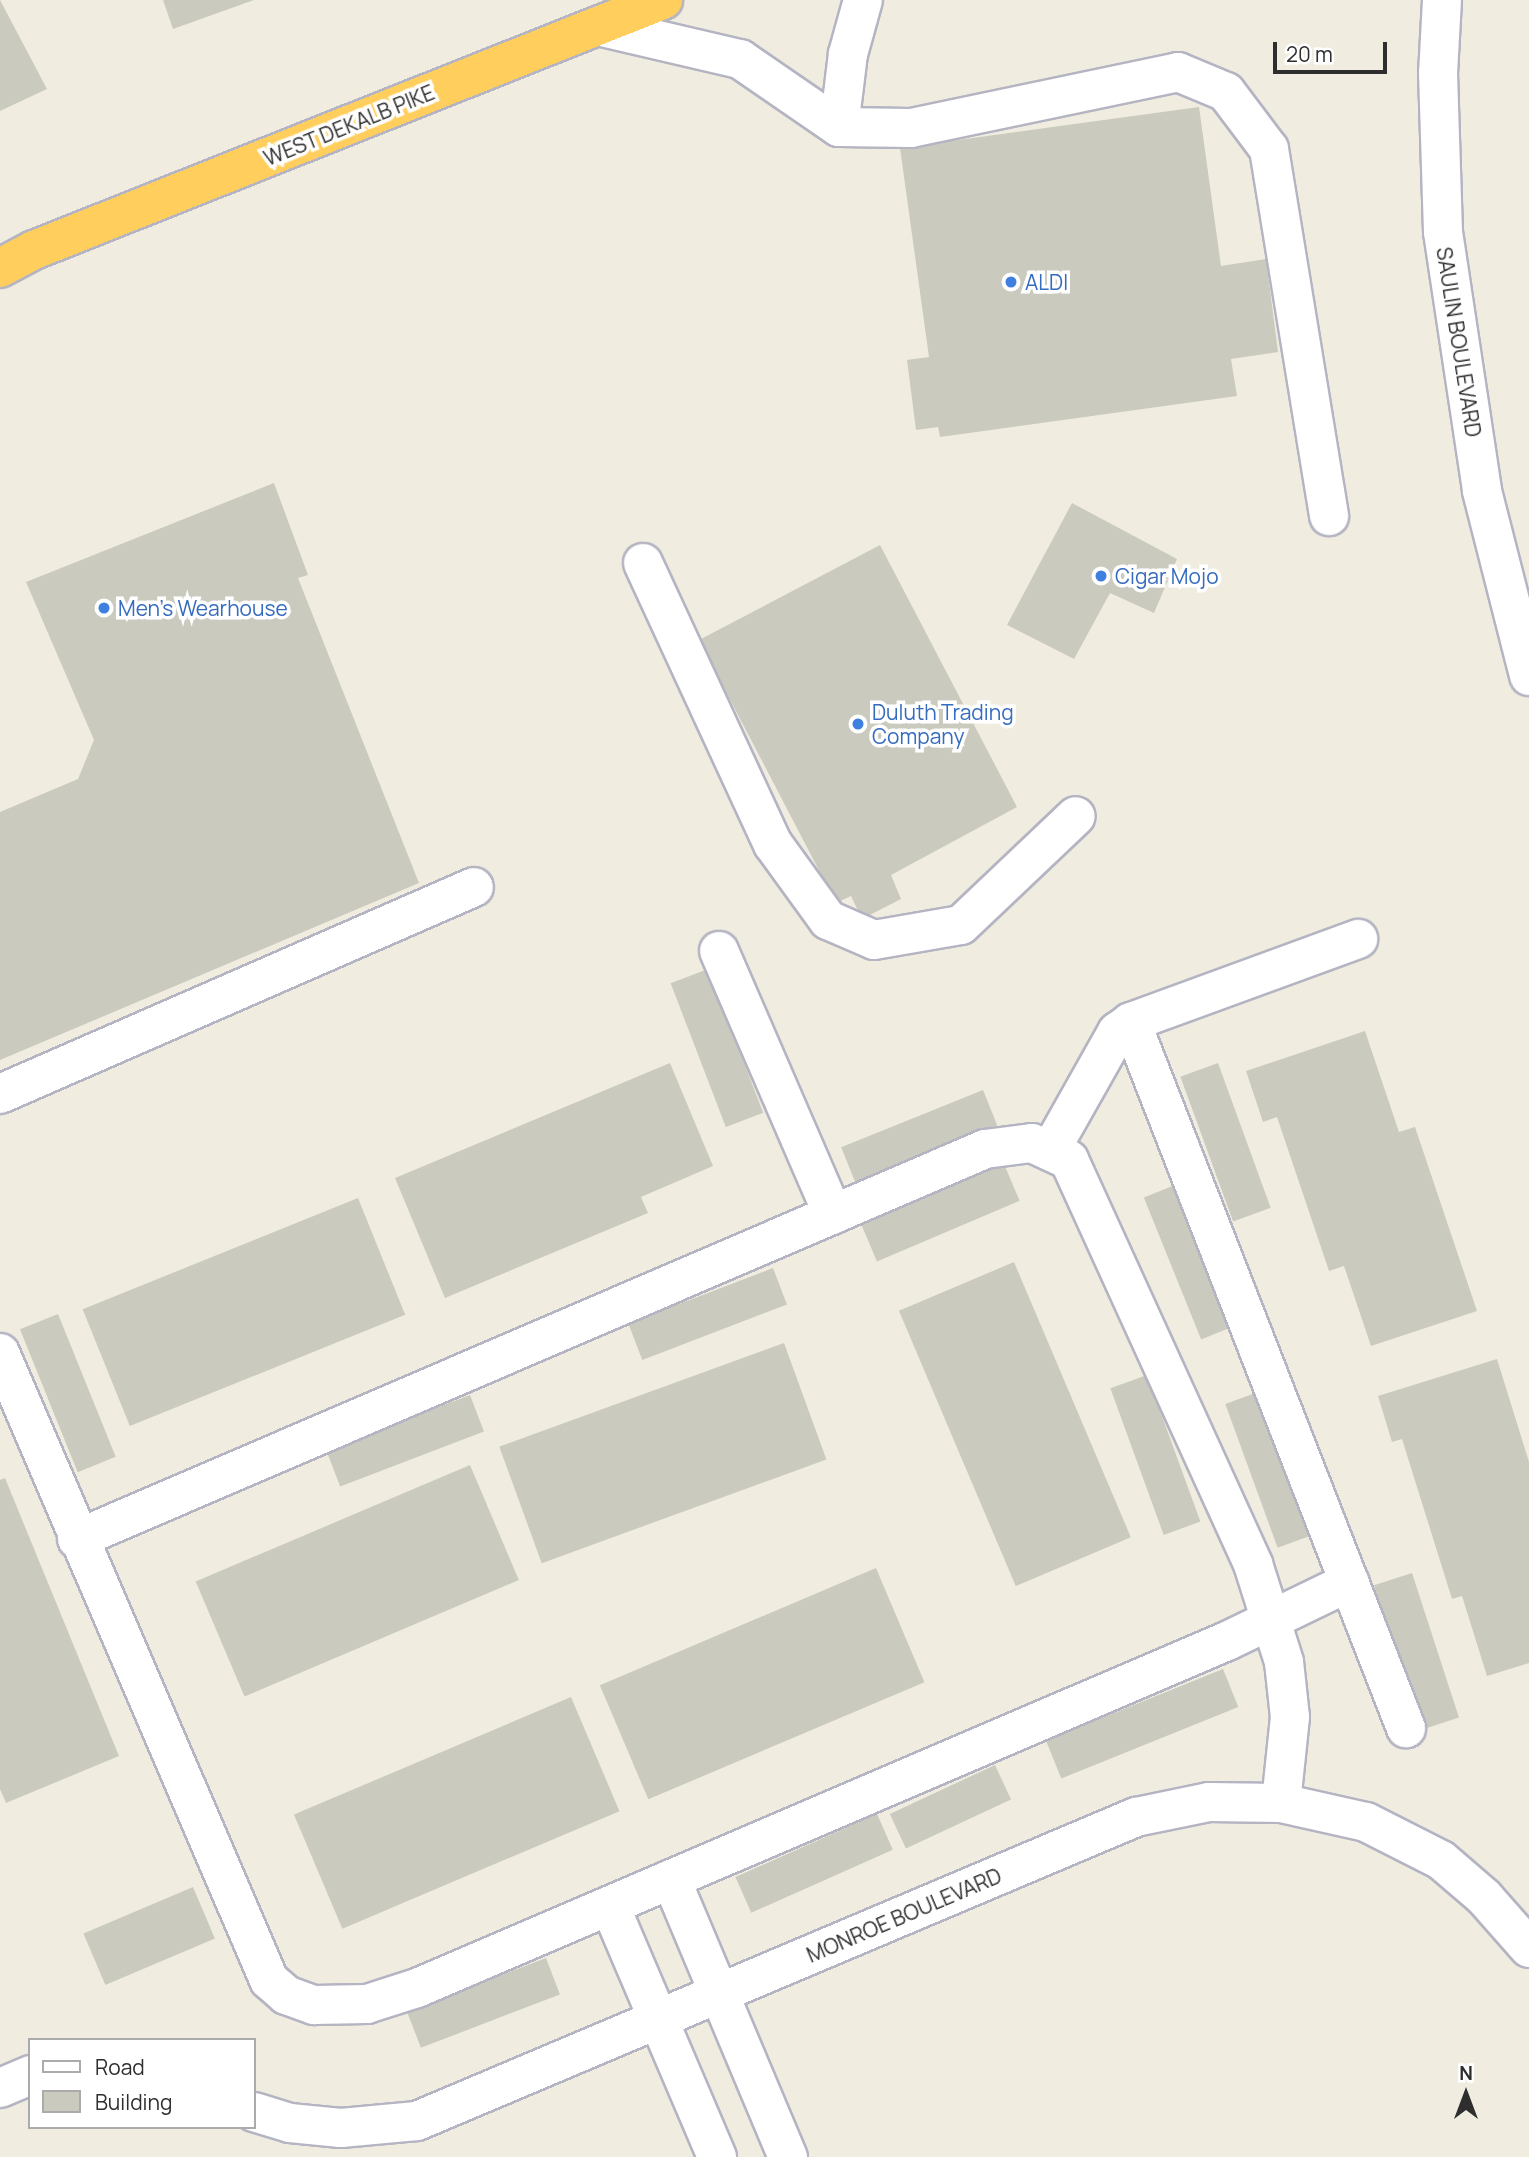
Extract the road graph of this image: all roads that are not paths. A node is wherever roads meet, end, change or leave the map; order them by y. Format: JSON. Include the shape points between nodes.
{"nodes":[{"id":1,"x":663,"y":0,"type":"edge"},
{"id":2,"x":863,"y":0,"type":"edge"},
{"id":3,"x":1444,"y":1,"type":"edge"},
{"id":4,"x":598,"y":26,"type":"junction"},
{"id":5,"x":839,"y":127,"type":"junction"},
{"id":6,"x":17,"y":252,"type":"edge"},
{"id":7,"x":0,"y":268,"type":"edge"},
{"id":8,"x":1329,"y":516,"type":"dead end"},
{"id":9,"x":643,"y":563,"type":"dead end"},
{"id":10,"x":1529,"y":676,"type":"edge"},
{"id":11,"x":1076,"y":816,"type":"dead end"},
{"id":12,"x":474,"y":887,"type":"dead end"},
{"id":13,"x":1359,"y":939,"type":"dead end"},
{"id":14,"x":719,"y":951,"type":"dead end"},
{"id":15,"x":1131,"y":1022,"type":"junction"},
{"id":16,"x":0,"y":1094,"type":"edge"},
{"id":17,"x":1050,"y":1151,"type":"junction"},
{"id":18,"x":833,"y":1214,"type":"junction"},
{"id":19,"x":0,"y":1353,"type":"edge"},
{"id":20,"x":77,"y":1539,"type":"junction"},
{"id":21,"x":1349,"y":1581,"type":"junction"},
{"id":22,"x":1271,"y":1622,"type":"junction"},
{"id":23,"x":1406,"y":1727,"type":"dead end"},
{"id":24,"x":1281,"y":1803,"type":"junction"},
{"id":25,"x":671,"y":1879,"type":"junction"},
{"id":26,"x":610,"y":1906,"type":"junction"},
{"id":27,"x":1529,"y":1948,"type":"edge"},
{"id":28,"x":723,"y":1995,"type":"junction"},
{"id":29,"x":658,"y":2021,"type":"junction"},
{"id":30,"x":28,"y":2076,"type":"edge"},
{"id":31,"x":0,"y":2088,"type":"edge"},
{"id":32,"x":256,"y":2113,"type":"edge"},
{"id":33,"x":716,"y":2157,"type":"edge"},
{"id":34,"x":788,"y":2157,"type":"edge"}],
"edges":[{"from":1,"to":4,"type":"highway","name":"WEST DEKALB PIKE"},
{"from":2,"to":5,"type":"street","via":[[848,54]]},
{"from":3,"to":10,"type":"street","name":"SAULIN BOULEVARD","via":[[1438,73],[1443,232],[1482,491]]},
{"from":4,"to":5,"type":"street","via":[[740,59]]},
{"from":4,"to":6,"type":"highway","name":"WEST DEKALB PIKE"},
{"from":5,"to":8,"type":"street","via":[[911,128],[1178,72],[1226,92],[1269,149]]},
{"from":6,"to":7,"type":"highway","name":"WEST DEKALB PIKE"},
{"from":9,"to":11,"type":"street","via":[[773,844],[828,920],[874,940],[961,925]]},
{"from":12,"to":16,"type":"street"},
{"from":13,"to":15,"type":"street"},
{"from":14,"to":18,"type":"street"},
{"from":15,"to":17,"type":"street","via":[[1117,1032]]},
{"from":15,"to":21,"type":"street"},
{"from":17,"to":18,"type":"street","via":[[1032,1143],[985,1149]]},
{"from":17,"to":22,"type":"street","via":[[1069,1160],[1253,1564]]},
{"from":18,"to":20,"type":"street"},
{"from":19,"to":20,"type":"street"},
{"from":20,"to":26,"type":"street","via":[[270,1980],[286,1996],[314,2005],[367,2004],[417,1988]]},
{"from":21,"to":22,"type":"street"},
{"from":21,"to":23,"type":"street"},
{"from":22,"to":24,"type":"street","via":[[1284,1662],[1290,1717]]},
{"from":22,"to":25,"type":"street"},
{"from":24,"to":27,"type":"street","name":"MONROE BOULEVARD","via":[[1366,1822],[1441,1860],[1484,1897]]},
{"from":24,"to":28,"type":"street","name":"MONROE BOULEVARD","via":[[1209,1802],[1136,1817]]},
{"from":25,"to":26,"type":"street"},
{"from":25,"to":28,"type":"street"},
{"from":26,"to":29,"type":"street"},
{"from":28,"to":29,"type":"street","name":"MONROE BOULEVARD"},
{"from":28,"to":34,"type":"street"},
{"from":29,"to":32,"type":"street","name":"MONROE BOULEVARD","via":[[417,2121],[341,2128],[290,2123]]},
{"from":29,"to":33,"type":"street"},
{"from":30,"to":31,"type":"street"}]}
